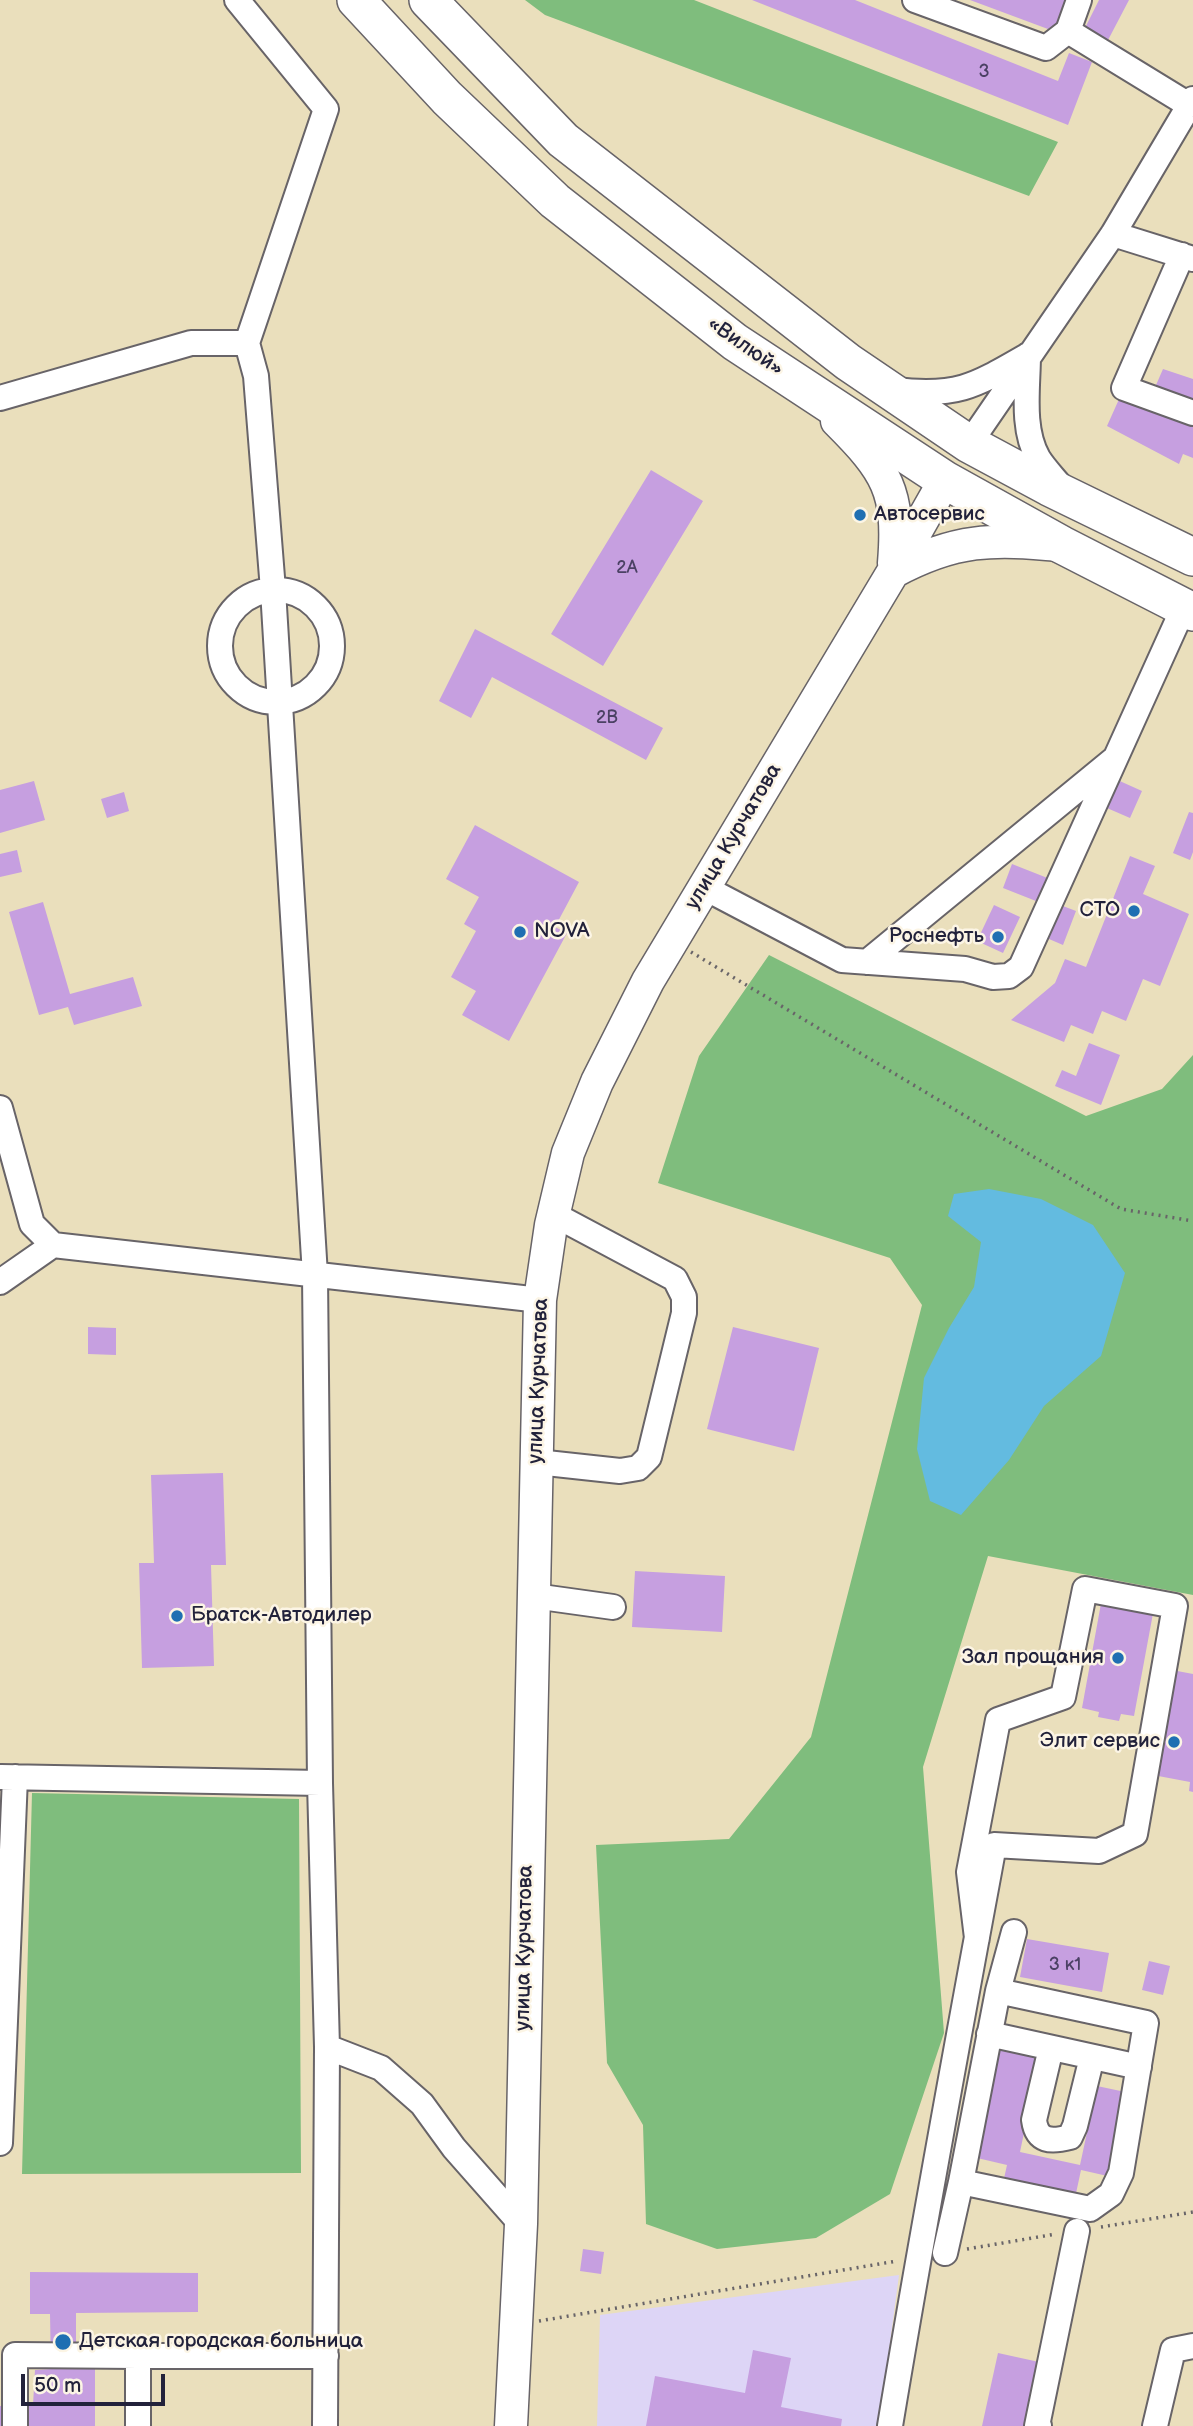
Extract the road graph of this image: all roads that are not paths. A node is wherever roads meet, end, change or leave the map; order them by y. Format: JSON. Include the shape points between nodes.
{"nodes":[{"id":1,"x":237,"y":0,"type":"edge"},
{"id":2,"x":356,"y":0,"type":"edge"},
{"id":3,"x":428,"y":0,"type":"edge"},
{"id":4,"x":915,"y":0,"type":"edge"},
{"id":5,"x":1079,"y":0,"type":"edge"},
{"id":6,"x":1068,"y":31,"type":"junction"},
{"id":7,"x":1191,"y":102,"type":"edge"},
{"id":8,"x":1113,"y":234,"type":"junction"},
{"id":9,"x":1188,"y":257,"type":"edge"},
{"id":10,"x":247,"y":343,"type":"junction"},
{"id":11,"x":1028,"y":355,"type":"junction"},
{"id":12,"x":804,"y":388,"type":"junction"},
{"id":13,"x":885,"y":388,"type":"junction"},
{"id":14,"x":0,"y":398,"type":"edge"},
{"id":15,"x":1193,"y":413,"type":"edge"},
{"id":16,"x":969,"y":444,"type":"junction"},
{"id":17,"x":945,"y":480,"type":"junction"},
{"id":18,"x":1070,"y":497,"type":"junction"},
{"id":19,"x":1062,"y":545,"type":"junction"},
{"id":20,"x":1193,"y":558,"type":"edge"},
{"id":21,"x":893,"y":572,"type":"junction"},
{"id":22,"x":273,"y":590,"type":"junction"},
{"id":23,"x":1188,"y":611,"type":"edge"},
{"id":24,"x":280,"y":702,"type":"junction"},
{"id":25,"x":1116,"y":757,"type":"junction"},
{"id":26,"x":705,"y":888,"type":"junction"},
{"id":27,"x":867,"y":962,"type":"junction"},
{"id":28,"x":0,"y":1108,"type":"edge"},
{"id":29,"x":553,"y":1214,"type":"junction"},
{"id":30,"x":52,"y":1245,"type":"junction"},
{"id":31,"x":315,"y":1275,"type":"junction"},
{"id":32,"x":0,"y":1282,"type":"edge"},
{"id":33,"x":541,"y":1300,"type":"junction"},
{"id":34,"x":537,"y":1462,"type":"junction"},
{"id":35,"x":534,"y":1596,"type":"junction"},
{"id":36,"x":613,"y":1607,"type":"dead end"},
{"id":37,"x":7,"y":1777,"type":"edge"},
{"id":38,"x":320,"y":1783,"type":"junction"},
{"id":39,"x":1014,"y":1932,"type":"dead end"},
{"id":40,"x":977,"y":1938,"type":"junction"},
{"id":41,"x":998,"y":1991,"type":"junction"},
{"id":42,"x":989,"y":2034,"type":"junction"},
{"id":43,"x":327,"y":2047,"type":"junction"},
{"id":44,"x":1051,"y":2048,"type":"junction"},
{"id":45,"x":1092,"y":2057,"type":"junction"},
{"id":46,"x":1139,"y":2067,"type":"junction"},
{"id":47,"x":0,"y":2143,"type":"edge"},
{"id":48,"x":961,"y":2182,"type":"junction"},
{"id":49,"x":521,"y":2224,"type":"junction"},
{"id":50,"x":1077,"y":2231,"type":"road end"},
{"id":51,"x":945,"y":2253,"type":"road end"},
{"id":52,"x":1193,"y":2346,"type":"edge"},
{"id":53,"x":138,"y":2356,"type":"junction"},
{"id":54,"x":326,"y":2356,"type":"junction"},
{"id":55,"x":15,"y":2426,"type":"edge"},
{"id":56,"x":138,"y":2426,"type":"edge"},
{"id":57,"x":325,"y":2426,"type":"edge"},
{"id":58,"x":511,"y":2426,"type":"edge"},
{"id":59,"x":890,"y":2426,"type":"edge"},
{"id":60,"x":1039,"y":2426,"type":"edge"},
{"id":61,"x":1155,"y":2426,"type":"edge"}],
"edges":[{"from":1,"to":10,"type":"street","via":[[326,109]]},
{"from":2,"to":12,"type":"highway","name":"«Вилюй»","via":[[447,98],[555,201],[735,342]]},
{"from":3,"to":13,"type":"highway","via":[[563,140]]},
{"from":4,"to":6,"type":"street","via":[[1046,48]]},
{"from":5,"to":6,"type":"street"},
{"from":6,"to":7,"type":"street"},
{"from":7,"to":8,"type":"street"},
{"from":8,"to":9,"type":"street"},
{"from":8,"to":11,"type":"street"},
{"from":9,"to":15,"type":"street","via":[[1124,388]]},
{"from":10,"to":14,"type":"street","via":[[191,343]]},
{"from":10,"to":22,"type":"street","via":[[256,376]]},
{"from":11,"to":13,"type":"street","via":[[956,391]]},
{"from":11,"to":16,"type":"street"},
{"from":11,"to":18,"type":"street","via":[[1031,441],[1038,458]]},
{"from":12,"to":17,"type":"highway","name":"«Вилюй»"},
{"from":12,"to":21,"type":"main road","via":[[882,473],[895,514]]},
{"from":13,"to":16,"type":"highway"},
{"from":16,"to":17,"type":"highway","name":"улица Курчатова"},
{"from":16,"to":18,"type":"highway"},
{"from":17,"to":19,"type":"highway","name":"«Вилюй»"},
{"from":17,"to":21,"type":"main road","name":"улица Курчатова"},
{"from":18,"to":20,"type":"highway"},
{"from":19,"to":21,"type":"main road","via":[[1010,540],[964,544],[921,557]]},
{"from":19,"to":23,"type":"highway","name":"«Вилюй»"},
{"from":21,"to":26,"type":"main road","name":"улица Курчатова"},
{"from":22,"to":24,"type":"street"},
{"from":22,"to":24,"type":"street","via":[[300,595],[320,612],[332,650],[316,686]]},
{"from":22,"to":24,"type":"street","via":[[249,597],[230,614],[220,650],[234,684],[255,699]]},
{"from":23,"to":25,"type":"street"},
{"from":24,"to":31,"type":"street"},
{"from":25,"to":27,"type":"street"},
{"from":25,"to":27,"type":"street","via":[[1021,967],[1009,976],[993,977],[965,969]]},
{"from":26,"to":27,"type":"street","via":[[842,960]]},
{"from":26,"to":29,"type":"main road","name":"улица Курчатова","via":[[648,981],[597,1082],[568,1153]]},
{"from":28,"to":30,"type":"street","via":[[32,1224]]},
{"from":29,"to":33,"type":"main road","name":"улица Курчатова"},
{"from":29,"to":34,"type":"street","via":[[675,1279],[684,1297],[684,1313],[649,1457],[638,1468],[620,1471]]},
{"from":30,"to":31,"type":"street"},
{"from":30,"to":32,"type":"street"},
{"from":31,"to":33,"type":"street"},
{"from":31,"to":38,"type":"street"},
{"from":33,"to":34,"type":"main road","name":"улица Курчатова"},
{"from":34,"to":35,"type":"main road","name":"улица Курчатова"},
{"from":35,"to":36,"type":"street"},
{"from":35,"to":49,"type":"main road","name":"улица Курчатова"},
{"from":37,"to":38,"type":"street"},
{"from":37,"to":47,"type":"street"},
{"from":38,"to":43,"type":"street"},
{"from":39,"to":41,"type":"street"},
{"from":40,"to":40,"type":"street","via":[[994,1845],[1099,1851],[1135,1835],[1175,1606],[1085,1589],[1063,1697],[998,1720],[970,1872]]},
{"from":40,"to":59,"type":"street"},
{"from":41,"to":42,"type":"street"},
{"from":41,"to":46,"type":"street","via":[[1146,2023]]},
{"from":42,"to":44,"type":"street"},
{"from":42,"to":48,"type":"street"},
{"from":43,"to":49,"type":"street","via":[[381,2068],[422,2104]]},
{"from":43,"to":54,"type":"street"},
{"from":44,"to":45,"type":"street"},
{"from":44,"to":45,"type":"street","via":[[1034,2120],[1035,2129],[1048,2141],[1070,2137],[1076,2126]]},
{"from":45,"to":46,"type":"street"},
{"from":46,"to":48,"type":"street","via":[[1121,2173],[1111,2194],[1090,2209]]},
{"from":48,"to":51,"type":"street"},
{"from":49,"to":58,"type":"main road","name":"улица Курчатова"},
{"from":50,"to":60,"type":"street"},
{"from":52,"to":61,"type":"street","via":[[1173,2350]]},
{"from":53,"to":54,"type":"street"},
{"from":53,"to":55,"type":"street","via":[[15,2355]]},
{"from":53,"to":56,"type":"street"},
{"from":54,"to":57,"type":"street"}]}
